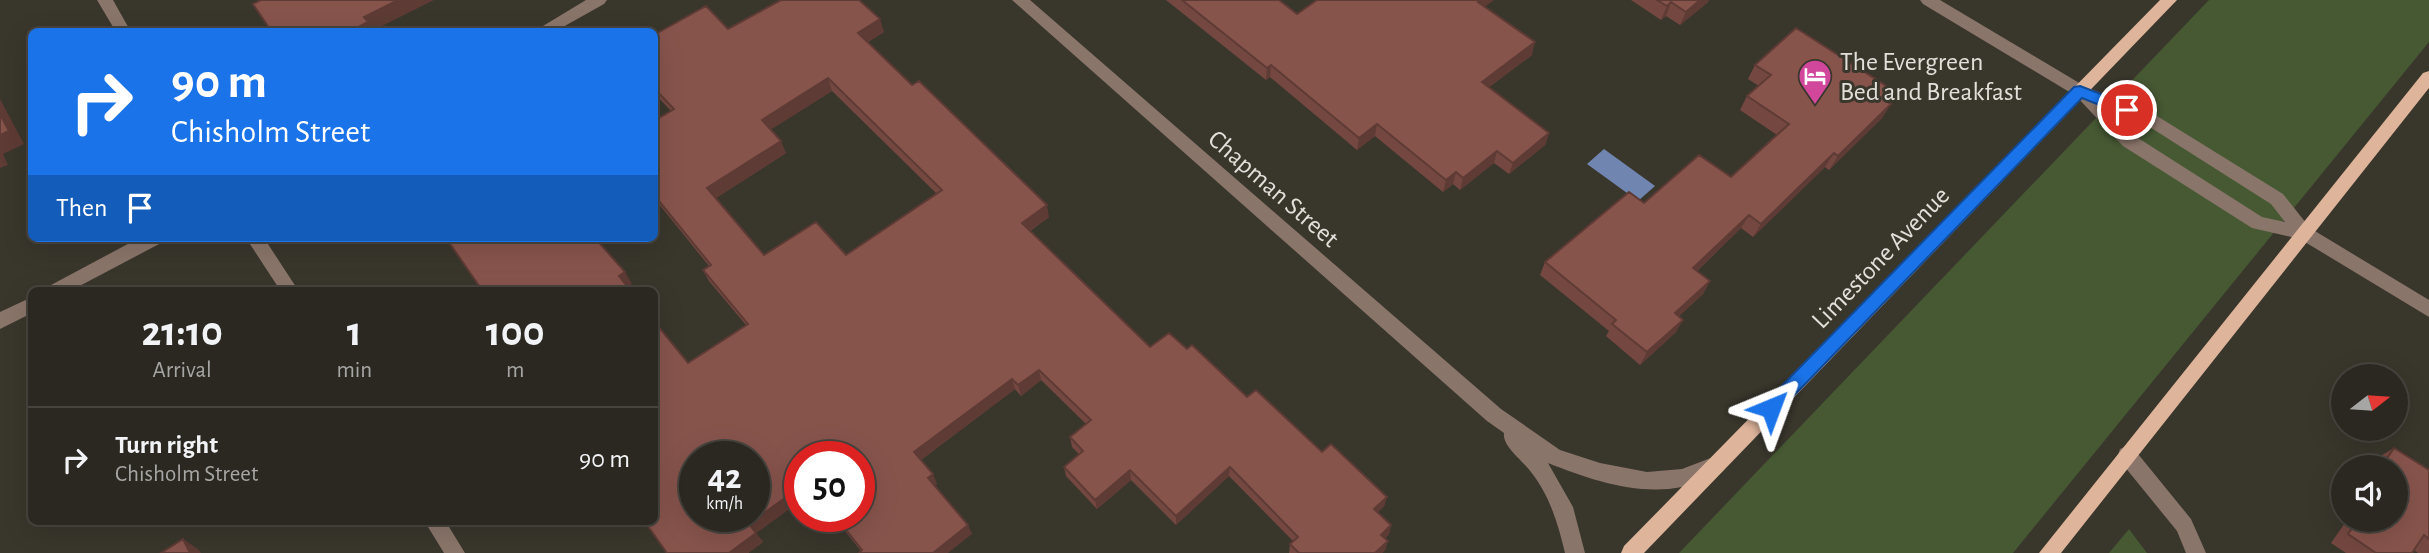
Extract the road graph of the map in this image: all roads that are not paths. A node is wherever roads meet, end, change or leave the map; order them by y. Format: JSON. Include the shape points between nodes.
{"nodes":[{"id":1,"x":105,"y":0,"type":"edge"},
{"id":2,"x":599,"y":0,"type":"edge"},
{"id":3,"x":1020,"y":0,"type":"edge"},
{"id":4,"x":1928,"y":0,"type":"edge"},
{"id":5,"x":2169,"y":0,"type":"edge"},
{"id":6,"x":122,"y":28,"type":"edge"},
{"id":7,"x":547,"y":28,"type":"edge"},
{"id":8,"x":2429,"y":77,"type":"edge"},
{"id":9,"x":2080,"y":91,"type":"junction"},
{"id":10,"x":2304,"y":233,"type":"junction"},
{"id":11,"x":147,"y":242,"type":"edge"},
{"id":12,"x":259,"y":242,"type":"edge"},
{"id":13,"x":63,"y":287,"type":"edge"},
{"id":14,"x":287,"y":287,"type":"edge"},
{"id":15,"x":28,"y":306,"type":"edge"},
{"id":16,"x":2429,"y":309,"type":"edge"},
{"id":17,"x":0,"y":321,"type":"edge"},
{"id":18,"x":1494,"y":415,"type":"junction"},
{"id":19,"x":2127,"y":456,"type":"junction"},
{"id":20,"x":1716,"y":465,"type":"junction"},
{"id":21,"x":437,"y":525,"type":"edge"},
{"id":22,"x":455,"y":553,"type":"edge"},
{"id":23,"x":1575,"y":553,"type":"edge"},
{"id":24,"x":1631,"y":553,"type":"edge"},
{"id":25,"x":2049,"y":553,"type":"edge"},
{"id":26,"x":2196,"y":553,"type":"edge"}],
"edges":[{"from":1,"to":6,"type":"street"},
{"from":2,"to":7,"type":"street"},
{"from":3,"to":18,"type":"street","name":"Chapman Street"},
{"from":4,"to":9,"type":"street"},
{"from":5,"to":9,"type":"main road","name":"Limestone Avenue"},
{"from":8,"to":10,"type":"main road"},
{"from":9,"to":10,"type":"street","via":[[2151,120],[2175,135],[2277,200]]},
{"from":9,"to":10,"type":"street","via":[[2129,141],[2258,223]]},
{"from":9,"to":20,"type":"main road","name":"Limestone Avenue"},
{"from":10,"to":16,"type":"street"},
{"from":10,"to":19,"type":"main road"},
{"from":11,"to":13,"type":"street"},
{"from":12,"to":14,"type":"street"},
{"from":15,"to":17,"type":"street"},
{"from":18,"to":20,"type":"street","name":"Chapman Street","via":[[1554,457],[1600,471],[1647,481],[1682,478]]},
{"from":18,"to":23,"type":"street","name":"Chapman Street","via":[[1540,468],[1563,507]]},
{"from":19,"to":25,"type":"main road"},
{"from":19,"to":26,"type":"street","via":[[2184,525]]},
{"from":20,"to":24,"type":"main road","name":"Limestone Avenue"},
{"from":21,"to":22,"type":"street"}]}
